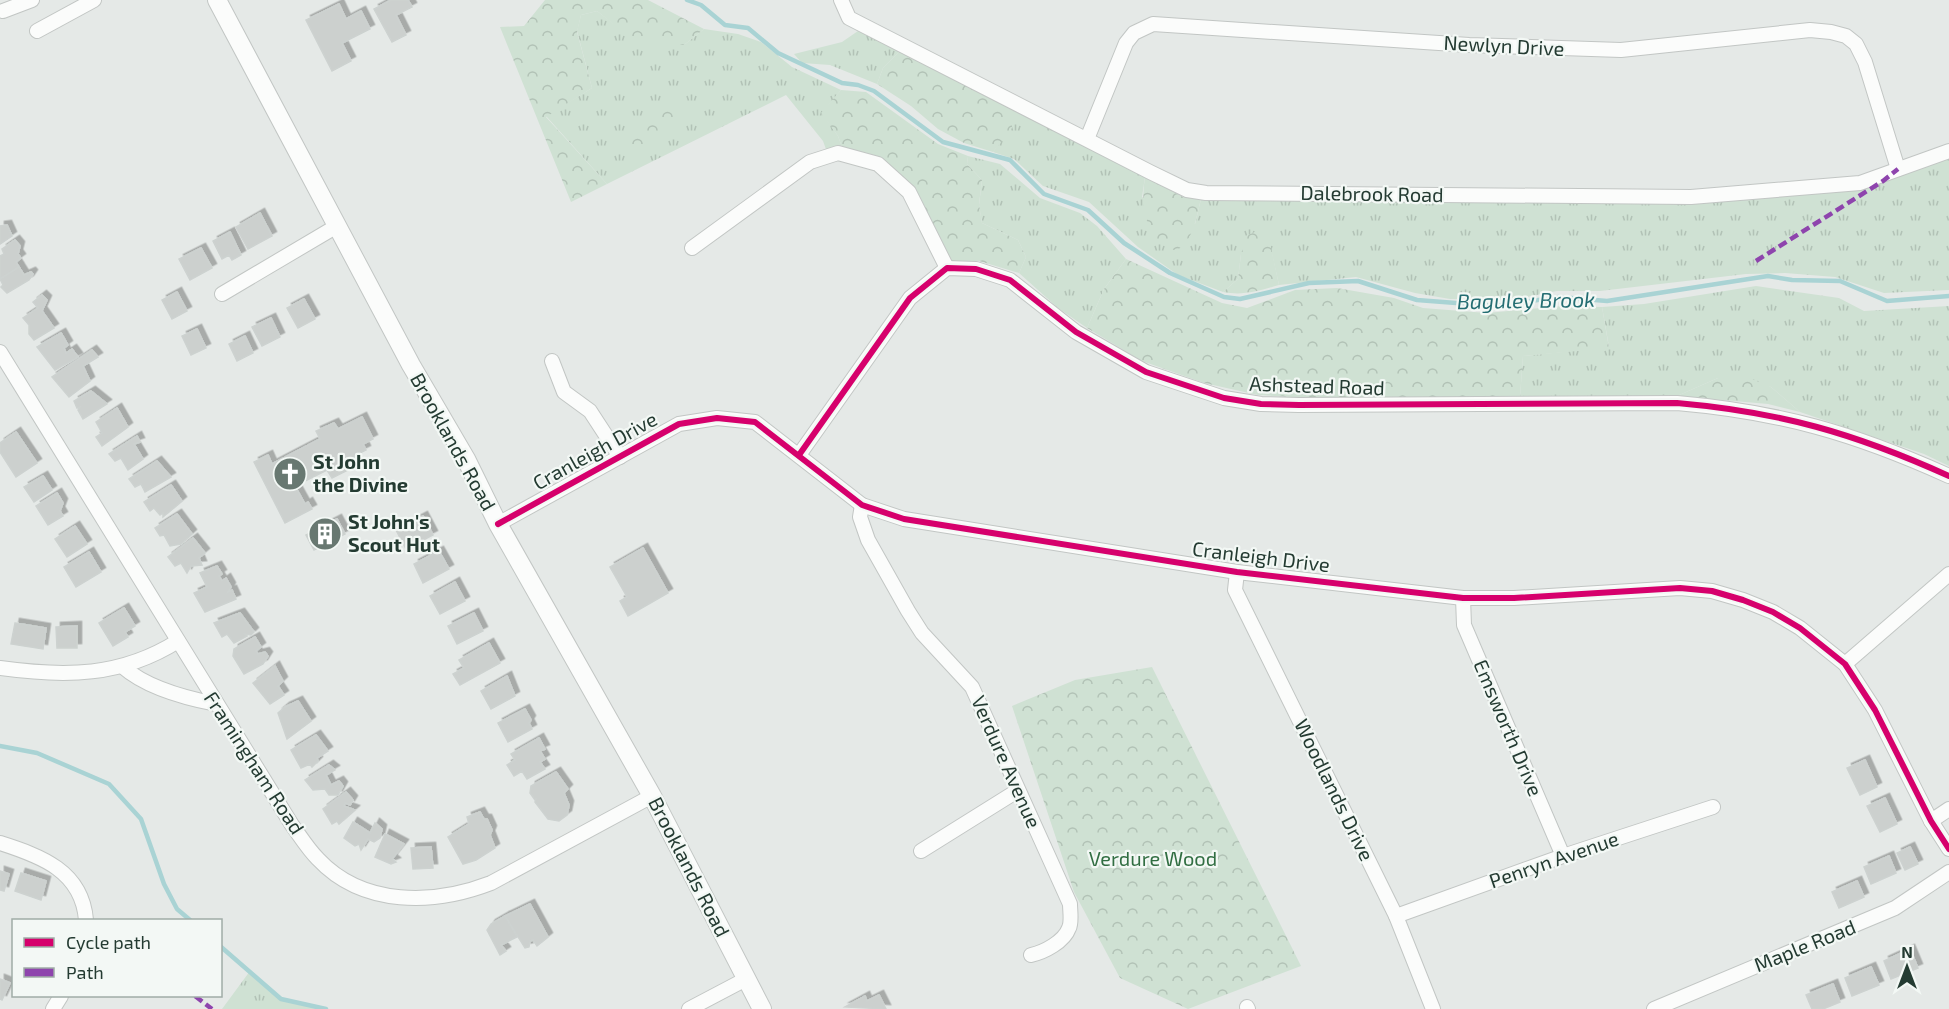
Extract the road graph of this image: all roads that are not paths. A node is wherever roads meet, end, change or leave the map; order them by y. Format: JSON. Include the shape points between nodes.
{"nodes":[{"id":1,"x":32,"y":0,"type":"edge"},
{"id":2,"x":94,"y":0,"type":"edge"},
{"id":3,"x":217,"y":0,"type":"edge"},
{"id":4,"x":841,"y":0,"type":"edge"},
{"id":5,"x":3,"y":11,"type":"dead end"},
{"id":6,"x":37,"y":31,"type":"dead end"},
{"id":7,"x":1087,"y":139,"type":"junction"},
{"id":8,"x":1949,"y":151,"type":"edge"},
{"id":9,"x":1899,"y":169,"type":"junction"},
{"id":10,"x":337,"y":226,"type":"junction"},
{"id":11,"x":692,"y":248,"type":"dead end"},
{"id":12,"x":947,"y":268,"type":"junction"},
{"id":13,"x":222,"y":294,"type":"dead end"},
{"id":14,"x":0,"y":352,"type":"edge"},
{"id":15,"x":552,"y":361,"type":"dead end"},
{"id":16,"x":799,"y":455,"type":"junction"},
{"id":17,"x":620,"y":457,"type":"junction"},
{"id":18,"x":1949,"y":476,"type":"edge"},
{"id":19,"x":862,"y":505,"type":"junction"},
{"id":20,"x":498,"y":524,"type":"junction"},
{"id":21,"x":1237,"y":572,"type":"junction"},
{"id":22,"x":1949,"y":574,"type":"edge"},
{"id":23,"x":1463,"y":598,"type":"junction"},
{"id":24,"x":178,"y":641,"type":"junction"},
{"id":25,"x":1845,"y":664,"type":"junction"},
{"id":26,"x":123,"y":667,"type":"junction"},
{"id":27,"x":0,"y":668,"type":"edge"},
{"id":28,"x":216,"y":704,"type":"junction"},
{"id":29,"x":1017,"y":791,"type":"junction"},
{"id":30,"x":652,"y":796,"type":"junction"},
{"id":31,"x":1713,"y":807,"type":"dead end"},
{"id":32,"x":1949,"y":809,"type":"edge"},
{"id":33,"x":1931,"y":821,"type":"junction"},
{"id":34,"x":0,"y":843,"type":"edge"},
{"id":35,"x":1949,"y":849,"type":"edge"},
{"id":36,"x":921,"y":851,"type":"dead end"},
{"id":37,"x":1563,"y":856,"type":"junction"},
{"id":38,"x":1949,"y":872,"type":"edge"},
{"id":39,"x":1396,"y":916,"type":"junction"},
{"id":40,"x":85,"y":919,"type":"edge"},
{"id":41,"x":1031,"y":955,"type":"dead end"},
{"id":42,"x":746,"y":979,"type":"junction"},
{"id":43,"x":689,"y":1009,"type":"edge"},
{"id":44,"x":762,"y":1009,"type":"edge"},
{"id":45,"x":1433,"y":1009,"type":"edge"},
{"id":46,"x":1654,"y":1009,"type":"edge"}],
"edges":[{"from":1,"to":5,"type":"street"},
{"from":2,"to":6,"type":"street"},
{"from":3,"to":10,"type":"street","name":"Brooklands Road"},
{"from":4,"to":7,"type":"street","name":"Dalebrook Road","via":[[849,18]]},
{"from":7,"to":9,"type":"street","name":"Dalebrook Road","via":[[1187,190],[1206,193],[1691,197],[1860,183]]},
{"from":7,"to":9,"type":"street","name":"Newlyn Drive","via":[[1126,43],[1134,33],[1153,24],[1469,45],[1621,50],[1810,30],[1846,36],[1856,44]]},
{"from":8,"to":9,"type":"street","name":"Dalebrook Road"},
{"from":10,"to":13,"type":"street"},
{"from":10,"to":20,"type":"street","name":"Brooklands Road"},
{"from":11,"to":12,"type":"street","via":[[810,162],[838,153],[878,164],[909,192]]},
{"from":12,"to":16,"type":"street","via":[[910,297]]},
{"from":12,"to":18,"type":"street","name":"Ashstead Road","via":[[976,268],[1010,280],[1076,332],[1146,372],[1224,398],[1299,405],[1677,403],[1737,409],[1855,436]]},
{"from":14,"to":24,"type":"street","name":"Framingham Road"},
{"from":15,"to":17,"type":"street","via":[[564,392],[590,411]]},
{"from":16,"to":17,"type":"street","name":"Cranleigh Drive","via":[[755,422],[717,418],[679,424]]},
{"from":16,"to":19,"type":"street","name":"Cranleigh Drive"},
{"from":17,"to":20,"type":"street","name":"Cranleigh Drive"},
{"from":19,"to":21,"type":"street","name":"Cranleigh Drive","via":[[904,519]]},
{"from":19,"to":29,"type":"street","name":"Verdure Avenue","via":[[860,517],[868,540],[922,633],[972,687]]},
{"from":20,"to":30,"type":"street","name":"Brooklands Road"},
{"from":21,"to":23,"type":"street","name":"Cranleigh Drive"},
{"from":21,"to":39,"type":"street","name":"Woodlands Drive","via":[[1236,590]]},
{"from":22,"to":25,"type":"street"},
{"from":23,"to":25,"type":"street","name":"Cranleigh Drive","via":[[1670,588],[1712,591],[1773,612]]},
{"from":23,"to":37,"type":"street","name":"Emsworth Drive","via":[[1464,625]]},
{"from":24,"to":26,"type":"street","via":[[154,656]]},
{"from":24,"to":28,"type":"street","name":"Framingham Road"},
{"from":25,"to":33,"type":"street","name":"Cranleigh Drive","via":[[1875,710]]},
{"from":26,"to":27,"type":"street","via":[[86,672]]},
{"from":26,"to":28,"type":"street","via":[[181,696]]},
{"from":28,"to":30,"type":"street","name":"Framingham Road","via":[[292,825],[318,859],[339,876],[395,898],[432,899],[491,883]]},
{"from":29,"to":36,"type":"street"},
{"from":29,"to":41,"type":"street","name":"Verdure Avenue","via":[[1070,904],[1070,927],[1061,940],[1042,953]]},
{"from":30,"to":42,"type":"street","name":"Brooklands Road"},
{"from":31,"to":37,"type":"street","name":"Penryn Avenue"},
{"from":32,"to":33,"type":"street"},
{"from":33,"to":35,"type":"street","name":"Cranleigh Drive"},
{"from":34,"to":40,"type":"street","via":[[40,857],[62,870],[73,882]]},
{"from":37,"to":39,"type":"street","name":"Penryn Avenue"},
{"from":38,"to":46,"type":"street","name":"Maple Road","via":[[1894,908]]},
{"from":39,"to":45,"type":"street","name":"Woodlands Drive"},
{"from":42,"to":43,"type":"street"},
{"from":42,"to":44,"type":"street","name":"Brooklands Road"}]}
